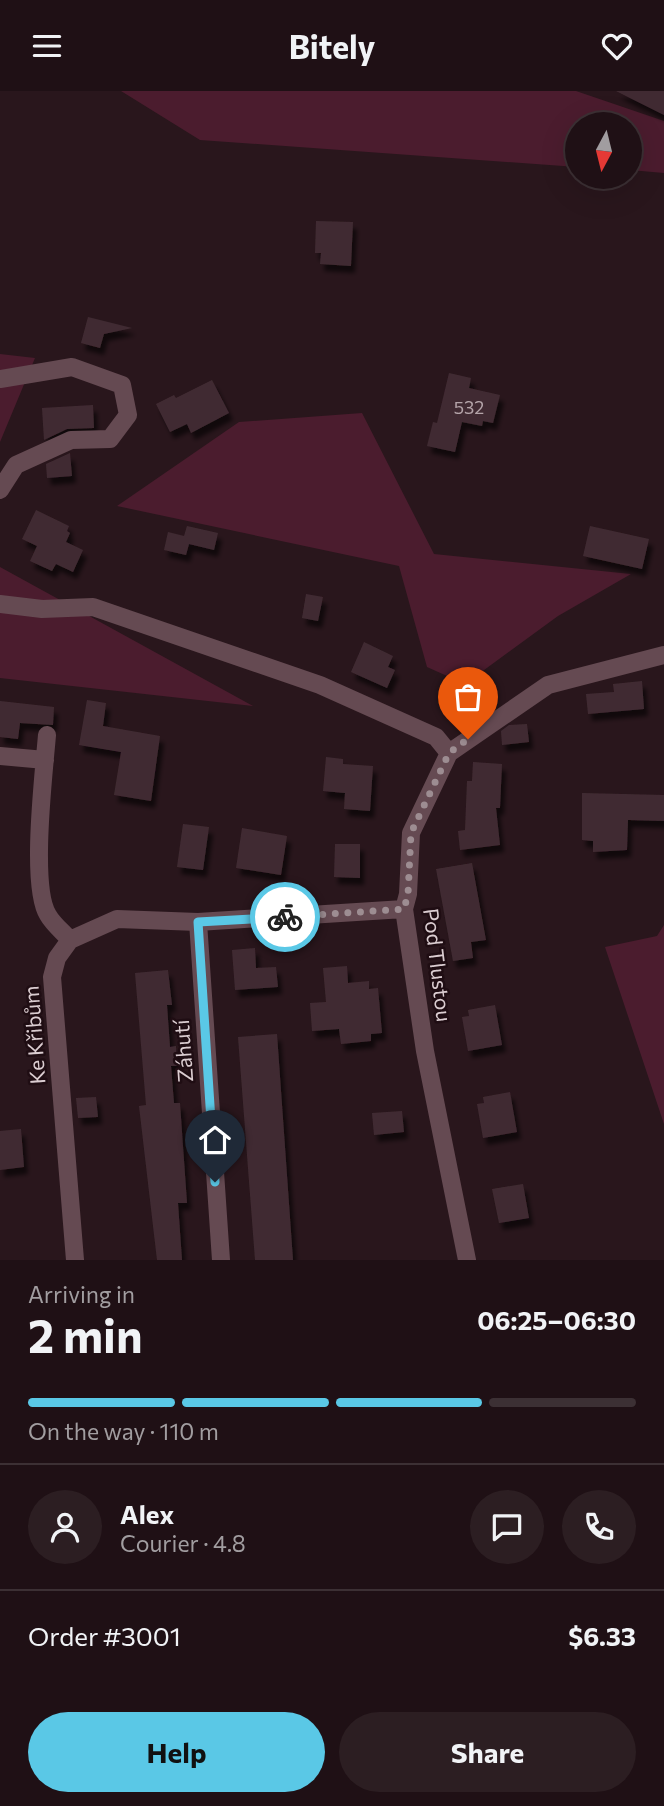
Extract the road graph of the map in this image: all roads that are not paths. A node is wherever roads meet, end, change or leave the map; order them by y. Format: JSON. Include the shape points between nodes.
{"nodes":[{"id":1,"x":0,"y":379,"type":"edge"},
{"id":2,"x":0,"y":489,"type":"edge"},
{"id":3,"x":0,"y":604,"type":"edge"},
{"id":4,"x":664,"y":655,"type":"edge"},
{"id":5,"x":47,"y":735,"type":"dead end"},
{"id":6,"x":449,"y":753,"type":"junction"},
{"id":7,"x":0,"y":756,"type":"edge"},
{"id":8,"x":45,"y":760,"type":"junction"},
{"id":9,"x":404,"y":909,"type":"junction"},
{"id":10,"x":198,"y":922,"type":"junction"},
{"id":11,"x":70,"y":940,"type":"junction"},
{"id":12,"x":75,"y":1260,"type":"edge"},
{"id":13,"x":221,"y":1260,"type":"edge"},
{"id":14,"x":467,"y":1260,"type":"edge"}],
"edges":[{"from":1,"to":2,"type":"street","via":[[72,367],[122,384],[128,415],[110,439],[71,440],[16,465]]},
{"from":3,"to":6,"type":"street","via":[[42,609],[93,607],[320,685],[436,737]]},
{"from":4,"to":6,"type":"street","via":[[548,685]]},
{"from":5,"to":8,"type":"street"},
{"from":6,"to":9,"type":"street","name":"Pod Tlustou","via":[[411,833]]},
{"from":7,"to":8,"type":"street"},
{"from":8,"to":11,"type":"street","via":[[39,860],[42,897],[47,914]]},
{"from":9,"to":10,"type":"street"},
{"from":9,"to":14,"type":"street","name":"Pod Tlustou","via":[[425,1051]]},
{"from":10,"to":11,"type":"street","via":[[117,919]]},
{"from":10,"to":13,"type":"street","name":"Záhutí"},
{"from":11,"to":12,"type":"street","name":"Ke Křibům","via":[[57,958],[52,977]]}]}
